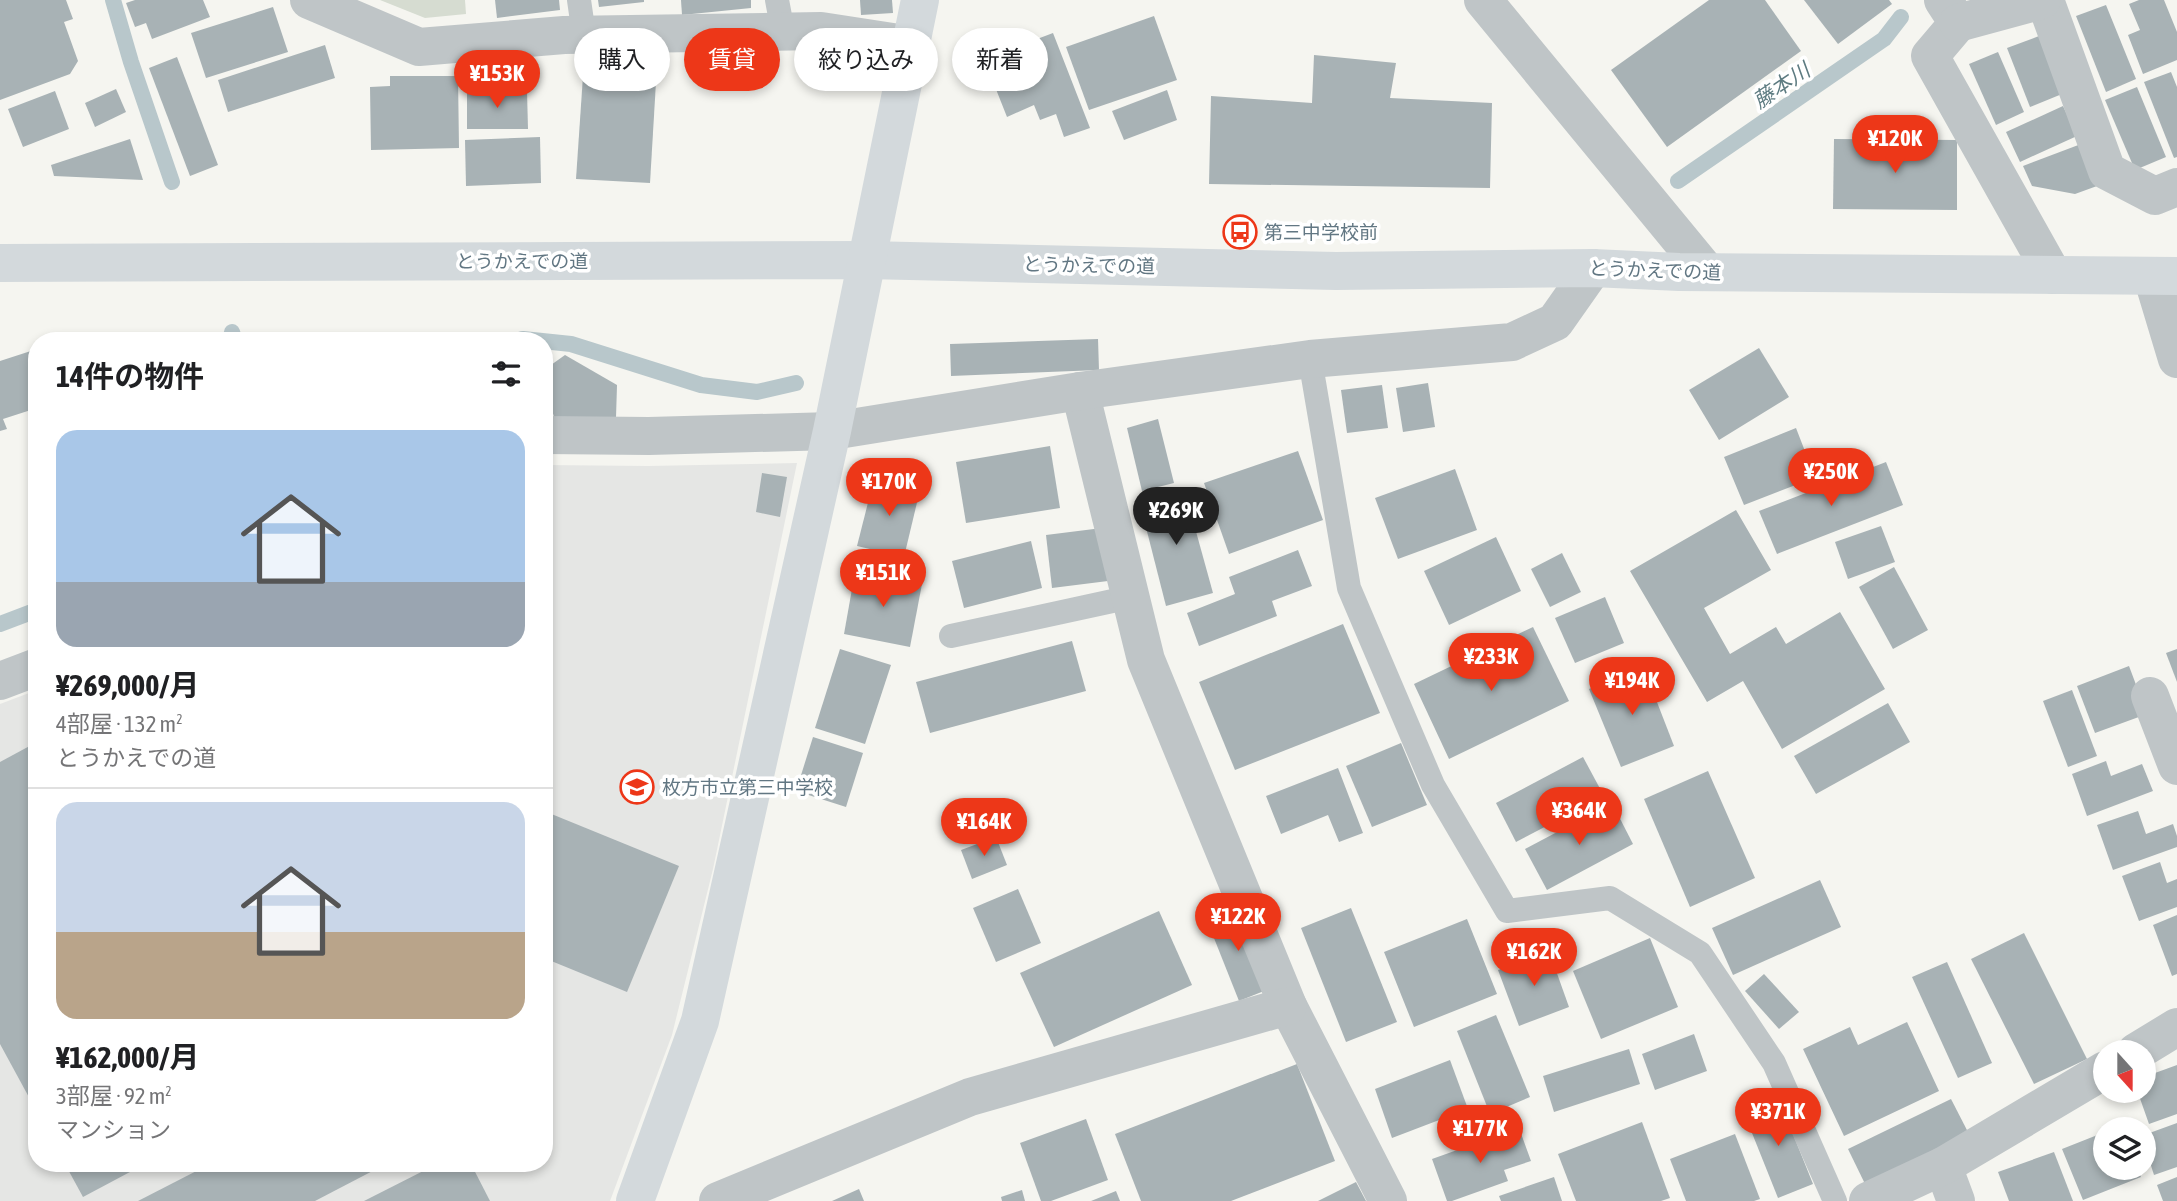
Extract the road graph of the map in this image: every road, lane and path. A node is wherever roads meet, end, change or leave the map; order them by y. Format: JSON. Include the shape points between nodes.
{"nodes":[{"id":1,"x":309,"y":0,"type":"edge"},
{"id":2,"x":920,"y":0,"type":"edge"},
{"id":3,"x":1483,"y":0,"type":"edge"},
{"id":4,"x":2043,"y":0,"type":"edge"},
{"id":5,"x":1958,"y":8,"type":"edge"},
{"id":6,"x":780,"y":16,"type":"edge"},
{"id":7,"x":582,"y":18,"type":"edge"},
{"id":8,"x":811,"y":28,"type":"edge"},
{"id":9,"x":915,"y":28,"type":"edge"},
{"id":10,"x":902,"y":91,"type":"edge"},
{"id":11,"x":2177,"y":187,"type":"edge"},
{"id":12,"x":866,"y":260,"type":"junction"},
{"id":13,"x":0,"y":263,"type":"edge"},
{"id":14,"x":1593,"y":268,"type":"junction"},
{"id":15,"x":1707,"y":272,"type":"junction"},
{"id":16,"x":2053,"y":275,"type":"junction"},
{"id":17,"x":2164,"y":276,"type":"edge"},
{"id":18,"x":1310,"y":359,"type":"junction"},
{"id":19,"x":2177,"y":359,"type":"edge"},
{"id":20,"x":1080,"y":391,"type":"junction"},
{"id":21,"x":832,"y":431,"type":"junction"},
{"id":22,"x":553,"y":435,"type":"edge"},
{"id":23,"x":1131,"y":597,"type":"junction"},
{"id":24,"x":951,"y":636,"type":"dead end"},
{"id":25,"x":28,"y":670,"type":"edge"},
{"id":26,"x":0,"y":681,"type":"edge"},
{"id":27,"x":2150,"y":696,"type":"dead end"},
{"id":28,"x":2177,"y":766,"type":"edge"},
{"id":29,"x":1288,"y":1006,"type":"junction"},
{"id":30,"x":2177,"y":1027,"type":"edge"},
{"id":31,"x":2156,"y":1040,"type":"edge"},
{"id":32,"x":2093,"y":1079,"type":"edge"},
{"id":33,"x":1950,"y":1184,"type":"edge"},
{"id":34,"x":635,"y":1201,"type":"edge"},
{"id":35,"x":718,"y":1201,"type":"edge"},
{"id":36,"x":1388,"y":1201,"type":"edge"},
{"id":37,"x":1835,"y":1201,"type":"edge"},
{"id":38,"x":1868,"y":1201,"type":"edge"}],
"edges":[{"from":1,"to":7,"type":"street","via":[[419,47],[564,35]]},
{"from":2,"to":9,"type":"street"},
{"from":3,"to":15,"type":"street"},
{"from":4,"to":5,"type":"street"},
{"from":4,"to":11,"type":"street","via":[[2108,171],[2155,196]]},
{"from":5,"to":16,"type":"street","via":[[1930,56]]},
{"from":6,"to":7,"type":"street"},
{"from":6,"to":8,"type":"street"},
{"from":10,"to":12,"type":"street"},
{"from":12,"to":13,"type":"street","name":"とうかえでの道"},
{"from":12,"to":14,"type":"street","name":"とうかえでの道","via":[[1336,271]]},
{"from":12,"to":21,"type":"street"},
{"from":14,"to":15,"type":"street","name":"とうかえでの道"},
{"from":14,"to":18,"type":"street","via":[[1555,322],[1512,342]]},
{"from":15,"to":16,"type":"street","name":"とうかえでの道"},
{"from":16,"to":17,"type":"street","name":"とうかえでの道"},
{"from":17,"to":19,"type":"street"},
{"from":18,"to":20,"type":"street"},
{"from":18,"to":37,"type":"lane","via":[[1349,588],[1433,785],[1507,911],[1609,898],[1700,953],[1774,1063]]},
{"from":20,"to":21,"type":"street"},
{"from":20,"to":23,"type":"street"},
{"from":21,"to":22,"type":"street"},
{"from":21,"to":34,"type":"street","via":[[700,1021]]},
{"from":23,"to":24,"type":"lane"},
{"from":23,"to":29,"type":"street","via":[[1146,660]]},
{"from":25,"to":26,"type":"street"},
{"from":27,"to":28,"type":"street"},
{"from":29,"to":35,"type":"street","via":[[970,1097]]},
{"from":29,"to":36,"type":"street"},
{"from":30,"to":31,"type":"street"},
{"from":32,"to":33,"type":"street"},
{"from":33,"to":38,"type":"street"}]}
